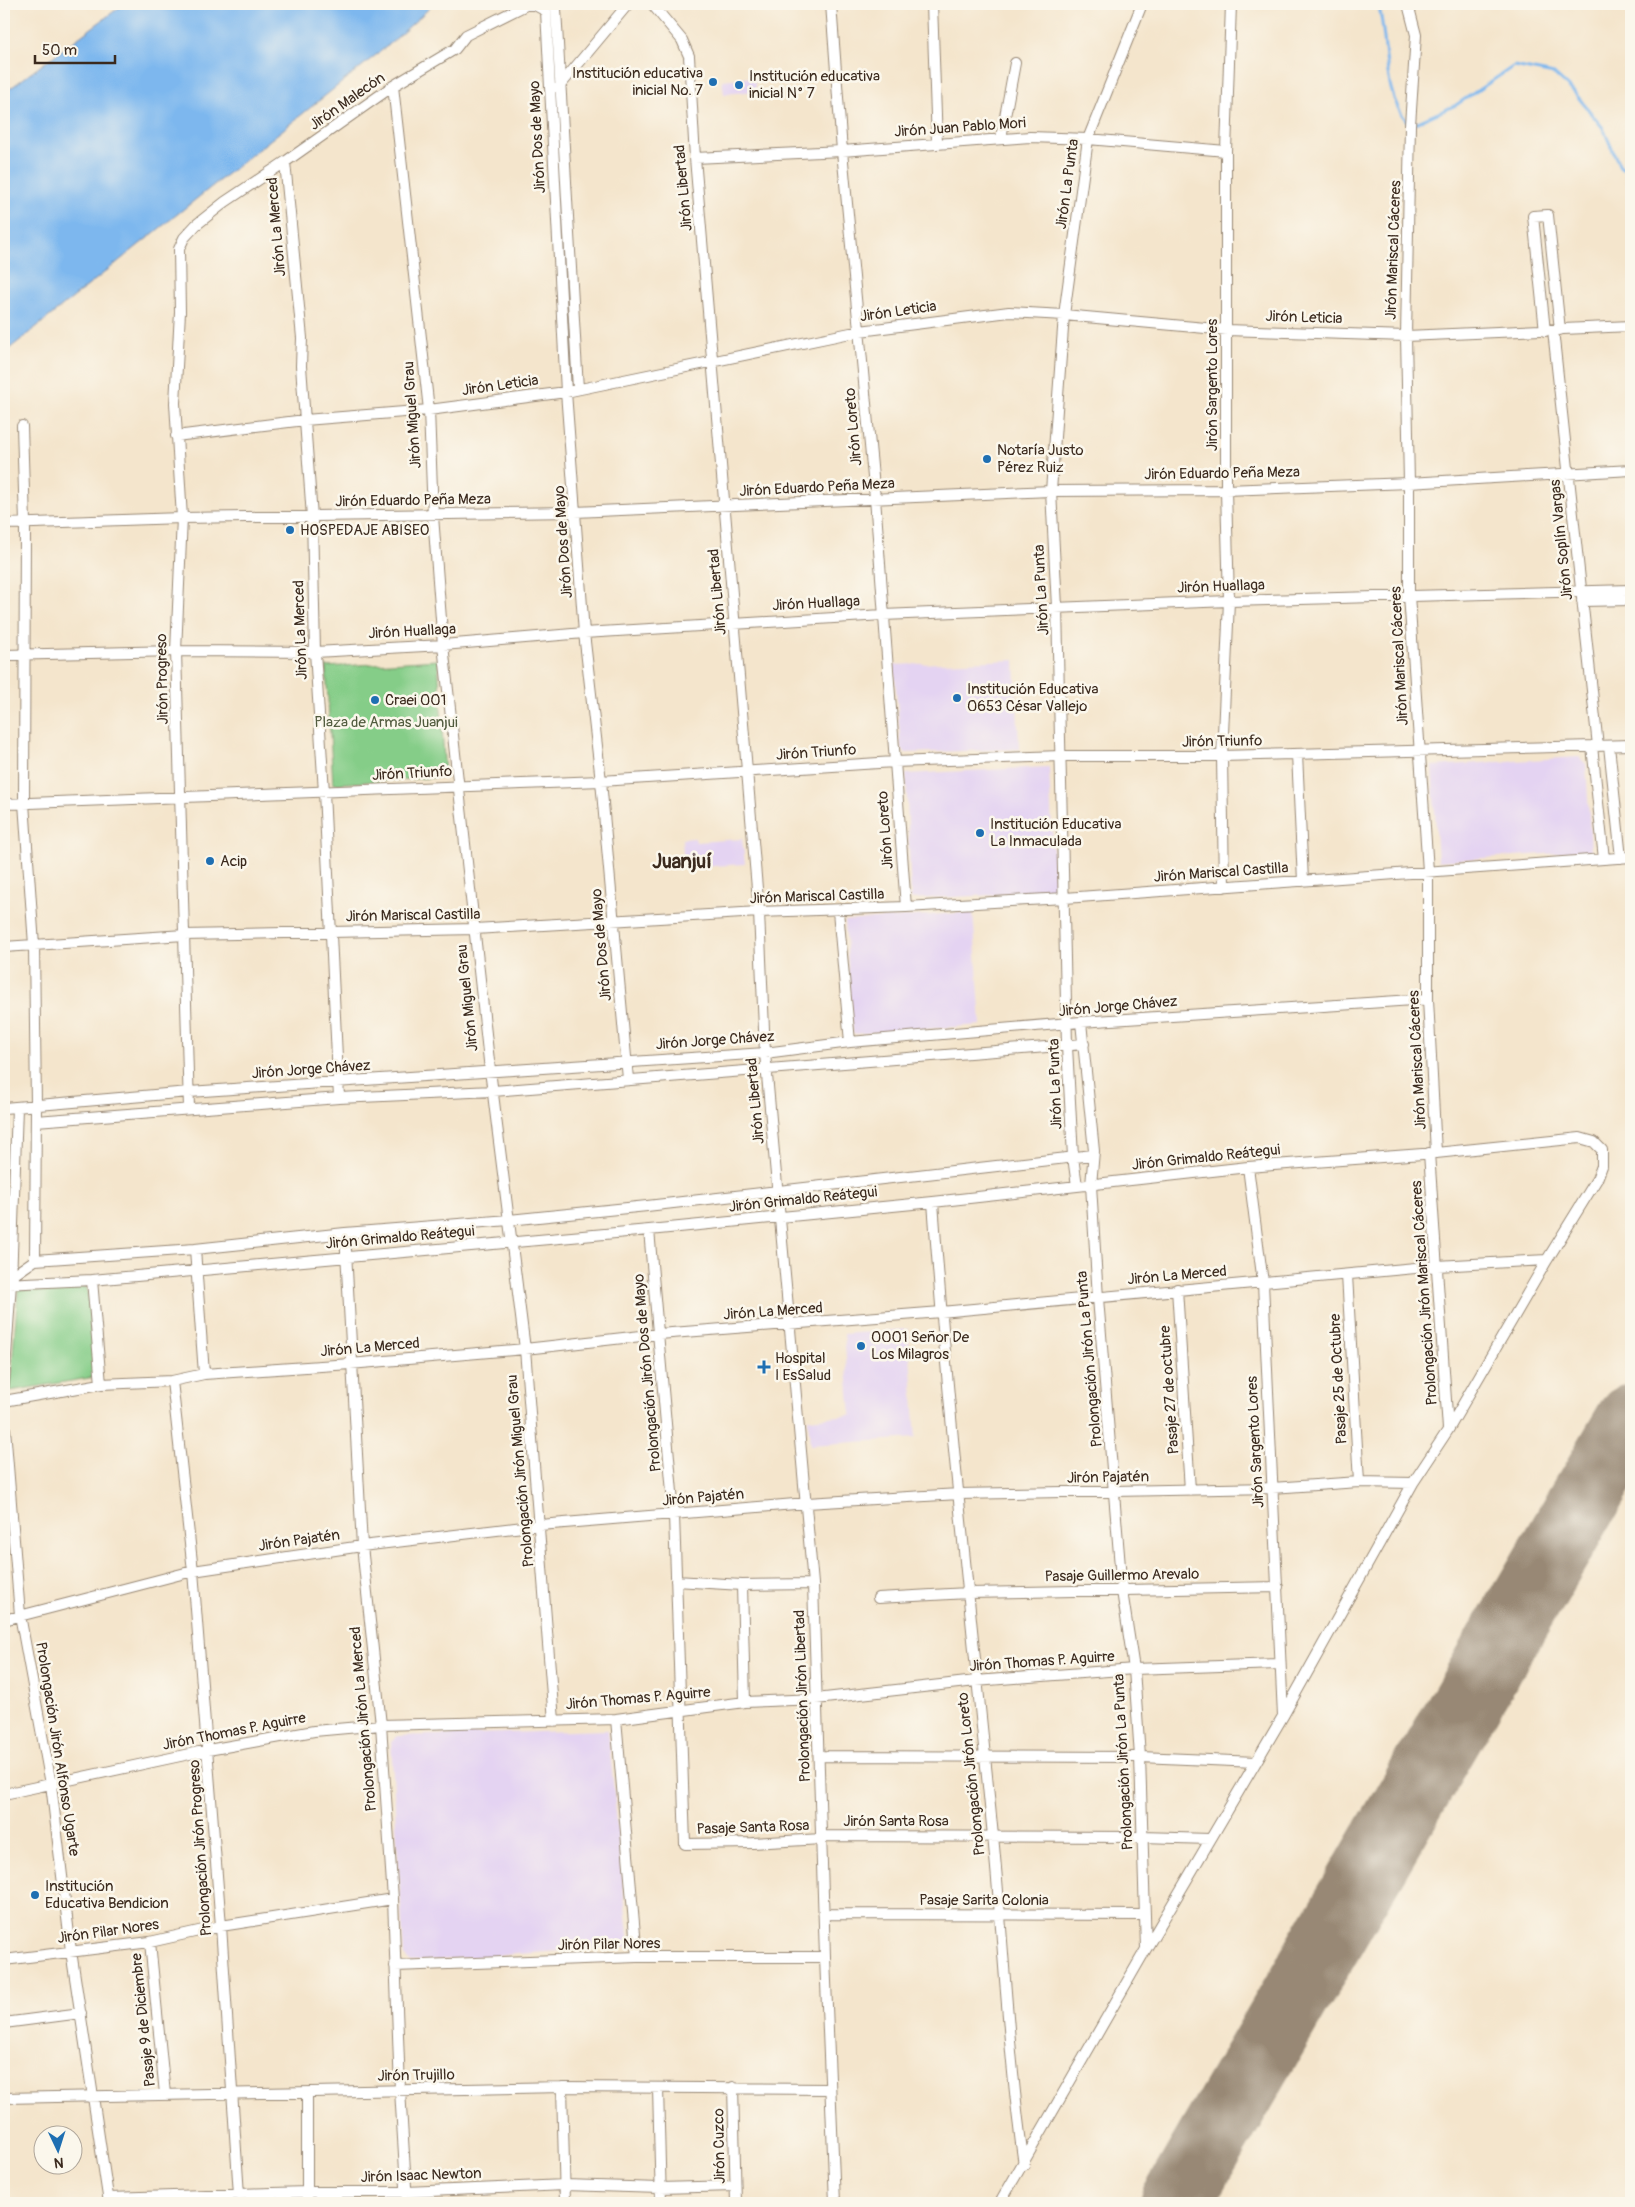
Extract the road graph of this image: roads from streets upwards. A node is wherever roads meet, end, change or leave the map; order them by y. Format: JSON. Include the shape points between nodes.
{"nodes":[{"id":1,"x":628,"y":4,"type":"edge"},
{"id":2,"x":652,"y":4,"type":"edge"},
{"id":3,"x":831,"y":4,"type":"edge"},
{"id":4,"x":932,"y":4,"type":"edge"},
{"id":5,"x":1142,"y":4,"type":"edge"},
{"id":6,"x":1232,"y":4,"type":"edge"},
{"id":7,"x":1408,"y":4,"type":"edge"},
{"id":8,"x":554,"y":8,"type":"edge"},
{"id":9,"x":1015,"y":64,"type":"dead end"},
{"id":10,"x":393,"y":86,"type":"junction"},
{"id":11,"x":560,"y":86,"type":"junction"},
{"id":12,"x":550,"y":96,"type":"junction"},
{"id":13,"x":1001,"y":138,"type":"junction"},
{"id":14,"x":1088,"y":138,"type":"junction"},
{"id":15,"x":937,"y":142,"type":"junction"},
{"id":16,"x":1226,"y":150,"type":"junction"},
{"id":17,"x":842,"y":151,"type":"junction"},
{"id":18,"x":695,"y":158,"type":"junction"},
{"id":19,"x":285,"y":162,"type":"junction"},
{"id":20,"x":179,"y":249,"type":"joint"},
{"id":21,"x":1064,"y":315,"type":"junction"},
{"id":22,"x":1631,"y":326,"type":"edge"},
{"id":23,"x":1227,"y":330,"type":"junction"},
{"id":24,"x":1553,"y":330,"type":"junction"},
{"id":25,"x":860,"y":331,"type":"junction"},
{"id":26,"x":1406,"y":336,"type":"junction"},
{"id":27,"x":712,"y":361,"type":"junction"},
{"id":28,"x":578,"y":389,"type":"junction"},
{"id":29,"x":566,"y":392,"type":"junction"},
{"id":30,"x":429,"y":410,"type":"junction"},
{"id":31,"x":305,"y":420,"type":"junction"},
{"id":32,"x":22,"y":426,"type":"dead end"},
{"id":33,"x":176,"y":436,"type":"junction"},
{"id":34,"x":1631,"y":470,"type":"edge"},
{"id":35,"x":1569,"y":472,"type":"junction"},
{"id":36,"x":1409,"y":483,"type":"junction"},
{"id":37,"x":1226,"y":490,"type":"junction"},
{"id":38,"x":1051,"y":491,"type":"junction"},
{"id":39,"x":875,"y":498,"type":"junction"},
{"id":40,"x":724,"y":506,"type":"junction"},
{"id":41,"x":575,"y":512,"type":"junction"},
{"id":42,"x":433,"y":516,"type":"junction"},
{"id":43,"x":312,"y":517,"type":"junction"},
{"id":44,"x":182,"y":518,"type":"junction"},
{"id":45,"x":25,"y":522,"type":"junction"},
{"id":46,"x":4,"y":524,"type":"edge"},
{"id":47,"x":1631,"y":590,"type":"edge"},
{"id":48,"x":1409,"y":595,"type":"junction"},
{"id":49,"x":1582,"y":596,"type":"junction"},
{"id":50,"x":1631,"y":600,"type":"edge"},
{"id":51,"x":1229,"y":601,"type":"junction"},
{"id":52,"x":1057,"y":607,"type":"junction"},
{"id":53,"x":883,"y":614,"type":"junction"},
{"id":54,"x":734,"y":622,"type":"junction"},
{"id":55,"x":584,"y":633,"type":"junction"},
{"id":56,"x":443,"y":646,"type":"junction"},
{"id":57,"x":176,"y":651,"type":"junction"},
{"id":58,"x":315,"y":652,"type":"junction"},
{"id":59,"x":24,"y":655,"type":"junction"},
{"id":60,"x":4,"y":656,"type":"edge"},
{"id":61,"x":1600,"y":746,"type":"junction"},
{"id":62,"x":1631,"y":746,"type":"edge"},
{"id":63,"x":1420,"y":751,"type":"junction"},
{"id":64,"x":1297,"y":754,"type":"junction"},
{"id":65,"x":1061,"y":756,"type":"junction"},
{"id":66,"x":1222,"y":756,"type":"junction"},
{"id":67,"x":894,"y":762,"type":"junction"},
{"id":68,"x":747,"y":772,"type":"junction"},
{"id":69,"x":601,"y":781,"type":"junction"},
{"id":70,"x":458,"y":785,"type":"junction"},
{"id":71,"x":324,"y":792,"type":"junction"},
{"id":72,"x":180,"y":797,"type":"junction"},
{"id":73,"x":24,"y":803,"type":"junction"},
{"id":74,"x":4,"y":804,"type":"edge"},
{"id":75,"x":1626,"y":858,"type":"edge"},
{"id":76,"x":1604,"y":860,"type":"junction"},
{"id":77,"x":1428,"y":871,"type":"junction"},
{"id":78,"x":1303,"y":880,"type":"junction"},
{"id":79,"x":1224,"y":887,"type":"junction"},
{"id":80,"x":1065,"y":898,"type":"junction"},
{"id":81,"x":906,"y":907,"type":"junction"},
{"id":82,"x":838,"y":911,"type":"junction"},
{"id":83,"x":759,"y":912,"type":"junction"},
{"id":84,"x":615,"y":921,"type":"junction"},
{"id":85,"x":475,"y":929,"type":"junction"},
{"id":86,"x":331,"y":932,"type":"junction"},
{"id":87,"x":184,"y":935,"type":"junction"},
{"id":88,"x":34,"y":945,"type":"junction"},
{"id":89,"x":4,"y":947,"type":"edge"},
{"id":90,"x":1428,"y":999,"type":"junction"},
{"id":91,"x":1081,"y":1022,"type":"junction"},
{"id":92,"x":1068,"y":1024,"type":"junction"},
{"id":93,"x":850,"y":1042,"type":"junction"},
{"id":94,"x":1084,"y":1044,"type":"junction"},
{"id":95,"x":1067,"y":1046,"type":"junction"},
{"id":96,"x":765,"y":1053,"type":"junction"},
{"id":97,"x":626,"y":1061,"type":"junction"},
{"id":98,"x":490,"y":1070,"type":"junction"},
{"id":99,"x":767,"y":1070,"type":"junction"},
{"id":100,"x":628,"y":1079,"type":"junction"},
{"id":101,"x":338,"y":1083,"type":"junction"},
{"id":102,"x":493,"y":1091,"type":"junction"},
{"id":103,"x":189,"y":1092,"type":"junction"},
{"id":104,"x":339,"y":1098,"type":"junction"},
{"id":105,"x":36,"y":1105,"type":"junction"},
{"id":106,"x":17,"y":1107,"type":"junction"},
{"id":107,"x":4,"y":1108,"type":"edge"},
{"id":108,"x":189,"y":1109,"type":"junction"},
{"id":109,"x":36,"y":1121,"type":"junction"},
{"id":110,"x":1433,"y":1153,"type":"junction"},
{"id":111,"x":1093,"y":1155,"type":"junction"},
{"id":112,"x":1073,"y":1157,"type":"junction"},
{"id":113,"x":1248,"y":1167,"type":"junction"},
{"id":114,"x":1091,"y":1185,"type":"junction"},
{"id":115,"x":1077,"y":1186,"type":"junction"},
{"id":116,"x":778,"y":1190,"type":"junction"},
{"id":117,"x":933,"y":1202,"type":"junction"},
{"id":118,"x":780,"y":1217,"type":"junction"},
{"id":119,"x":509,"y":1220,"type":"junction"},
{"id":120,"x":649,"y":1230,"type":"junction"},
{"id":121,"x":344,"y":1233,"type":"junction"},
{"id":122,"x":512,"y":1242,"type":"junction"},
{"id":123,"x":195,"y":1249,"type":"junction"},
{"id":124,"x":345,"y":1257,"type":"junction"},
{"id":125,"x":35,"y":1260,"type":"junction"},
{"id":126,"x":1547,"y":1260,"type":"junction"},
{"id":127,"x":1438,"y":1266,"type":"junction"},
{"id":128,"x":195,"y":1269,"type":"junction"},
{"id":129,"x":1347,"y":1275,"type":"junction"},
{"id":130,"x":92,"y":1280,"type":"junction"},
{"id":131,"x":8,"y":1283,"type":"edge"},
{"id":132,"x":1263,"y":1283,"type":"junction"},
{"id":133,"x":1177,"y":1289,"type":"junction"},
{"id":134,"x":1098,"y":1298,"type":"junction"},
{"id":135,"x":941,"y":1312,"type":"junction"},
{"id":136,"x":790,"y":1325,"type":"junction"},
{"id":137,"x":659,"y":1334,"type":"junction"},
{"id":138,"x":525,"y":1349,"type":"junction"},
{"id":139,"x":350,"y":1364,"type":"junction"},
{"id":140,"x":204,"y":1374,"type":"junction"},
{"id":141,"x":172,"y":1381,"type":"junction"},
{"id":142,"x":4,"y":1384,"type":"edge"},
{"id":143,"x":100,"y":1384,"type":"junction"},
{"id":144,"x":4,"y":1401,"type":"edge"},
{"id":145,"x":4,"y":1416,"type":"edge"},
{"id":146,"x":1448,"y":1430,"type":"junction"},
{"id":147,"x":1359,"y":1482,"type":"junction"},
{"id":148,"x":1413,"y":1483,"type":"junction"},
{"id":149,"x":1272,"y":1488,"type":"junction"},
{"id":150,"x":1190,"y":1490,"type":"junction"},
{"id":151,"x":1115,"y":1492,"type":"junction"},
{"id":152,"x":959,"y":1494,"type":"junction"},
{"id":153,"x":807,"y":1503,"type":"junction"},
{"id":154,"x":674,"y":1515,"type":"junction"},
{"id":155,"x":540,"y":1526,"type":"junction"},
{"id":156,"x":362,"y":1546,"type":"junction"},
{"id":157,"x":193,"y":1570,"type":"junction"},
{"id":158,"x":676,"y":1581,"type":"junction"},
{"id":159,"x":813,"y":1584,"type":"junction"},
{"id":160,"x":742,"y":1585,"type":"junction"},
{"id":161,"x":1278,"y":1587,"type":"junction"},
{"id":162,"x":1122,"y":1591,"type":"junction"},
{"id":163,"x":968,"y":1593,"type":"junction"},
{"id":164,"x":878,"y":1598,"type":"dead end"},
{"id":165,"x":20,"y":1615,"type":"junction"},
{"id":166,"x":4,"y":1620,"type":"edge"},
{"id":167,"x":1280,"y":1664,"type":"junction"},
{"id":168,"x":1134,"y":1669,"type":"junction"},
{"id":169,"x":976,"y":1681,"type":"junction"},
{"id":170,"x":816,"y":1699,"type":"junction"},
{"id":171,"x":745,"y":1702,"type":"junction"},
{"id":172,"x":680,"y":1712,"type":"junction"},
{"id":173,"x":1283,"y":1716,"type":"junction"},
{"id":174,"x":616,"y":1719,"type":"junction"},
{"id":175,"x":554,"y":1721,"type":"junction"},
{"id":176,"x":381,"y":1725,"type":"junction"},
{"id":177,"x":208,"y":1750,"type":"junction"},
{"id":178,"x":819,"y":1756,"type":"junction"},
{"id":179,"x":984,"y":1757,"type":"junction"},
{"id":180,"x":1140,"y":1757,"type":"junction"},
{"id":181,"x":1256,"y":1762,"type":"junction"},
{"id":182,"x":51,"y":1784,"type":"junction"},
{"id":183,"x":4,"y":1794,"type":"edge"},
{"id":184,"x":993,"y":1837,"type":"junction"},
{"id":185,"x":1142,"y":1837,"type":"junction"},
{"id":186,"x":822,"y":1838,"type":"junction"},
{"id":187,"x":1210,"y":1840,"type":"junction"},
{"id":188,"x":685,"y":1844,"type":"joint"},
{"id":189,"x":393,"y":1899,"type":"junction"},
{"id":190,"x":824,"y":1914,"type":"junction"},
{"id":191,"x":1145,"y":1915,"type":"junction"},
{"id":192,"x":999,"y":1916,"type":"junction"},
{"id":193,"x":221,"y":1926,"type":"junction"},
{"id":194,"x":150,"y":1942,"type":"junction"},
{"id":195,"x":1146,"y":1949,"type":"junction"},
{"id":196,"x":71,"y":1951,"type":"junction"},
{"id":197,"x":637,"y":1957,"type":"junction"},
{"id":198,"x":824,"y":1957,"type":"junction"},
{"id":199,"x":4,"y":1960,"type":"edge"},
{"id":200,"x":395,"y":1966,"type":"junction"},
{"id":201,"x":81,"y":2013,"type":"junction"},
{"id":202,"x":4,"y":2022,"type":"edge"},
{"id":203,"x":562,"y":2087,"type":"junction"},
{"id":204,"x":733,"y":2087,"type":"junction"},
{"id":205,"x":658,"y":2088,"type":"junction"},
{"id":206,"x":830,"y":2089,"type":"junction"},
{"id":207,"x":400,"y":2090,"type":"junction"},
{"id":208,"x":232,"y":2092,"type":"junction"},
{"id":209,"x":307,"y":2093,"type":"junction"},
{"id":210,"x":166,"y":2094,"type":"junction"},
{"id":211,"x":94,"y":2095,"type":"junction"},
{"id":212,"x":4,"y":2098,"type":"edge"},
{"id":213,"x":1024,"y":2165,"type":"junction"},
{"id":214,"x":565,"y":2185,"type":"junction"},
{"id":215,"x":734,"y":2186,"type":"junction"},
{"id":216,"x":660,"y":2188,"type":"junction"},
{"id":217,"x":307,"y":2192,"type":"junction"},
{"id":218,"x":406,"y":2192,"type":"junction"},
{"id":219,"x":239,"y":2195,"type":"junction"},
{"id":220,"x":109,"y":2200,"type":"edge"},
{"id":221,"x":308,"y":2203,"type":"edge"},
{"id":222,"x":407,"y":2203,"type":"edge"},
{"id":223,"x":565,"y":2203,"type":"edge"},
{"id":224,"x":661,"y":2203,"type":"edge"},
{"id":225,"x":736,"y":2203,"type":"edge"},
{"id":226,"x":835,"y":2203,"type":"edge"},
{"id":227,"x":1000,"y":2203,"type":"edge"}],
"edges":[{"from":1,"to":11,"type":"street"},
{"from":2,"to":18,"type":"street","name":"Jirón Libertad","via":[[682,40],[690,56]]},
{"from":3,"to":17,"type":"street","name":"Jirón Loreto"},
{"from":4,"to":15,"type":"street"},
{"from":5,"to":14,"type":"street","name":"Jirón La Punta"},
{"from":6,"to":16,"type":"street","name":"Jirón Sargento Lores"},
{"from":7,"to":26,"type":"street","name":"Jirón Mariscal Cáceres","via":[[1416,35],[1410,125]]},
{"from":8,"to":10,"type":"street","name":"Jirón Malecón","via":[[526,5],[507,14],[466,35],[455,49]]},
{"from":8,"to":11,"type":"street","name":"Jirón Dos de Mayo"},
{"from":8,"to":12,"type":"street","name":"Jirón Dos de Mayo"},
{"from":9,"to":13,"type":"street"},
{"from":10,"to":19,"type":"street","name":"Jirón Malecón"},
{"from":10,"to":30,"type":"street","name":"Jirón Miguel Grau"},
{"from":11,"to":12,"type":"street"},
{"from":11,"to":28,"type":"street","name":"Jirón Dos de Mayo"},
{"from":12,"to":29,"type":"street","name":"Jirón Dos de Mayo"},
{"from":13,"to":14,"type":"street","name":"Jirón Juan Pablo Mori"},
{"from":13,"to":15,"type":"street","name":"Jirón Juan Pablo Mori"},
{"from":14,"to":16,"type":"street","name":"Jirón Juan Pablo Mori"},
{"from":14,"to":21,"type":"street","name":"Jirón La Punta"},
{"from":15,"to":17,"type":"street","name":"Jirón Juan Pablo Mori"},
{"from":16,"to":23,"type":"street","name":"Jirón Sargento Lores"},
{"from":17,"to":18,"type":"street","name":"Jirón Juan Pablo Mori"},
{"from":17,"to":25,"type":"street","name":"Jirón Loreto"},
{"from":18,"to":27,"type":"street","name":"Jirón Libertad"},
{"from":19,"to":20,"type":"street","name":"Jirón Malecón","via":[[196,225]]},
{"from":19,"to":31,"type":"street","name":"Jirón La Merced","via":[[302,338]]},
{"from":20,"to":33,"type":"street","name":"Jirón Progreso"},
{"from":21,"to":23,"type":"street","name":"Jirón Leticia"},
{"from":21,"to":25,"type":"street","name":"Jirón Leticia","via":[[1009,312]]},
{"from":21,"to":38,"type":"street","name":"Jirón La Punta"},
{"from":22,"to":24,"type":"street","name":"Jirón Leticia"},
{"from":23,"to":26,"type":"street","name":"Jirón Leticia"},
{"from":23,"to":37,"type":"street","name":"Jirón Sargento Lores"},
{"from":24,"to":24,"type":"street","name":"Jirón Soplín Vargas","via":[[1548,215],[1533,216]]},
{"from":24,"to":26,"type":"street","name":"Jirón Leticia"},
{"from":24,"to":35,"type":"street","name":"Jirón Soplín Vargas"},
{"from":25,"to":27,"type":"street","name":"Jirón Leticia"},
{"from":25,"to":39,"type":"street","name":"Jirón Loreto"},
{"from":26,"to":36,"type":"street","name":"Jirón Mariscal Cáceres"},
{"from":27,"to":28,"type":"street","name":"Jirón Leticia"},
{"from":27,"to":40,"type":"street","name":"Jirón Libertad"},
{"from":28,"to":29,"type":"street","name":"Jirón Leticia"},
{"from":29,"to":30,"type":"street","name":"Jirón Leticia"},
{"from":29,"to":41,"type":"street","name":"Jirón Dos de Mayo"},
{"from":30,"to":31,"type":"street","name":"Jirón Leticia"},
{"from":30,"to":42,"type":"street","name":"Jirón Miguel Grau"},
{"from":31,"to":33,"type":"street","name":"Jirón Leticia"},
{"from":31,"to":43,"type":"street","name":"Jirón La Merced"},
{"from":32,"to":45,"type":"street"},
{"from":33,"to":44,"type":"street","name":"Jirón Progreso"},
{"from":34,"to":35,"type":"street","name":"Jirón Eduardo Peña Meza"},
{"from":35,"to":36,"type":"street","name":"Jirón Eduardo Peña Meza"},
{"from":35,"to":49,"type":"street","name":"Jirón Soplín Vargas"},
{"from":36,"to":37,"type":"street","name":"Jirón Eduardo Peña Meza"},
{"from":36,"to":48,"type":"street","name":"Jirón Mariscal Cáceres"},
{"from":37,"to":38,"type":"street","name":"Jirón Eduardo Peña Meza"},
{"from":37,"to":51,"type":"street","name":"Jirón Sargento Lores"},
{"from":38,"to":39,"type":"street","name":"Jirón Eduardo Peña Meza"},
{"from":38,"to":52,"type":"street","name":"Jirón La Punta"},
{"from":39,"to":40,"type":"street","name":"Jirón Eduardo Peña Meza"},
{"from":39,"to":53,"type":"street","name":"Jirón Loreto"},
{"from":40,"to":41,"type":"street","name":"Jirón Eduardo Peña Meza"},
{"from":40,"to":54,"type":"street","name":"Jirón Libertad"},
{"from":41,"to":42,"type":"street","name":"Jirón Eduardo Peña Meza"},
{"from":41,"to":55,"type":"street","name":"Jirón Dos de Mayo"},
{"from":42,"to":43,"type":"street","name":"Jirón Eduardo Peña Meza"},
{"from":42,"to":56,"type":"street","name":"Jirón Miguel Grau"},
{"from":43,"to":44,"type":"street","name":"Jirón Eduardo Peña Meza"},
{"from":43,"to":58,"type":"street","name":"Jirón La Merced"},
{"from":44,"to":45,"type":"street","name":"Jirón Eduardo Peña Meza"},
{"from":44,"to":57,"type":"street","name":"Jirón Progreso"},
{"from":45,"to":46,"type":"street","name":"Jirón Eduardo Peña Meza"},
{"from":45,"to":59,"type":"street"},
{"from":47,"to":49,"type":"street","name":"Jirón Huallaga"},
{"from":48,"to":49,"type":"street","name":"Jirón Huallaga"},
{"from":48,"to":51,"type":"street","name":"Jirón Huallaga"},
{"from":48,"to":63,"type":"street","name":"Jirón Mariscal Cáceres"},
{"from":49,"to":50,"type":"street","name":"Jirón Huallaga"},
{"from":49,"to":61,"type":"street","name":"Jirón Soplín Vargas"},
{"from":51,"to":52,"type":"street","name":"Jirón Huallaga"},
{"from":51,"to":66,"type":"street","name":"Jirón Sargento Lores"},
{"from":52,"to":53,"type":"street","name":"Jirón Huallaga"},
{"from":52,"to":65,"type":"street","name":"Jirón La Punta"},
{"from":53,"to":54,"type":"street","name":"Jirón Huallaga"},
{"from":53,"to":67,"type":"street","name":"Jirón Loreto"},
{"from":54,"to":55,"type":"street","name":"Jirón Huallaga"},
{"from":54,"to":68,"type":"street","name":"Jirón Libertad"},
{"from":55,"to":56,"type":"street","name":"Jirón Huallaga"},
{"from":55,"to":69,"type":"street","name":"Jirón Dos de Mayo"},
{"from":56,"to":58,"type":"street","name":"Jirón Huallaga"},
{"from":56,"to":70,"type":"street","name":"Jirón Miguel Grau"},
{"from":57,"to":58,"type":"street","name":"Jirón Huallaga"},
{"from":57,"to":59,"type":"street","name":"Jirón Huallaga"},
{"from":57,"to":72,"type":"street","name":"Jirón Progreso"},
{"from":58,"to":71,"type":"street","name":"Jirón La Merced"},
{"from":59,"to":60,"type":"street","name":"Jirón Huallaga"},
{"from":59,"to":73,"type":"street"},
{"from":61,"to":62,"type":"street","name":"Jirón Triunfo"},
{"from":61,"to":63,"type":"street","name":"Jirón Triunfo"},
{"from":61,"to":75,"type":"street","name":"Jirón Soplín Vargas"},
{"from":61,"to":76,"type":"street","name":"Jirón Soplín Vargas"},
{"from":63,"to":64,"type":"street","name":"Jirón Triunfo"},
{"from":63,"to":77,"type":"street","name":"Jirón Mariscal Cáceres"},
{"from":64,"to":66,"type":"street","name":"Jirón Triunfo"},
{"from":64,"to":78,"type":"street"},
{"from":65,"to":66,"type":"street","name":"Jirón Triunfo"},
{"from":65,"to":67,"type":"street","name":"Jirón Triunfo"},
{"from":65,"to":80,"type":"street","name":"Jirón La Punta"},
{"from":66,"to":79,"type":"street","name":"Jirón Sargento Lores"},
{"from":67,"to":68,"type":"street","name":"Jirón Triunfo"},
{"from":67,"to":81,"type":"street","name":"Jirón Loreto"},
{"from":68,"to":69,"type":"street","name":"Jirón Triunfo"},
{"from":68,"to":83,"type":"street","name":"Jirón Libertad"},
{"from":69,"to":70,"type":"street","name":"Jirón Triunfo"},
{"from":69,"to":84,"type":"street","name":"Jirón Dos de Mayo"},
{"from":70,"to":71,"type":"street","name":"Jirón Triunfo"},
{"from":70,"to":85,"type":"street","name":"Jirón Miguel Grau"},
{"from":71,"to":72,"type":"street","name":"Jirón Triunfo"},
{"from":71,"to":86,"type":"street","name":"Jirón La Merced"},
{"from":72,"to":73,"type":"street","name":"Jirón Triunfo"},
{"from":72,"to":87,"type":"street","name":"Jirón Progreso"},
{"from":73,"to":74,"type":"street","name":"Jirón Triunfo"},
{"from":73,"to":88,"type":"street"},
{"from":75,"to":76,"type":"street","name":"Jirón Mariscal Castilla"},
{"from":76,"to":77,"type":"street","name":"Jirón Mariscal Castilla"},
{"from":77,"to":78,"type":"street","name":"Jirón Mariscal Castilla"},
{"from":77,"to":90,"type":"street","name":"Jirón Mariscal Cáceres"},
{"from":78,"to":79,"type":"street","name":"Jirón Mariscal Castilla"},
{"from":79,"to":80,"type":"street","name":"Jirón Mariscal Castilla"},
{"from":80,"to":81,"type":"street","name":"Jirón Mariscal Castilla"},
{"from":80,"to":92,"type":"street","name":"Jirón La Punta"},
{"from":81,"to":82,"type":"street","name":"Jirón Mariscal Castilla"},
{"from":82,"to":83,"type":"street","name":"Jirón Mariscal Castilla"},
{"from":82,"to":93,"type":"street"},
{"from":83,"to":84,"type":"street","name":"Jirón Mariscal Castilla"},
{"from":83,"to":96,"type":"street","name":"Jirón Libertad"},
{"from":84,"to":85,"type":"street","name":"Jirón Mariscal Castilla"},
{"from":84,"to":97,"type":"street","name":"Jirón Dos de Mayo"},
{"from":85,"to":86,"type":"street","name":"Jirón Mariscal Castilla"},
{"from":85,"to":98,"type":"street","name":"Jirón Miguel Grau"},
{"from":86,"to":87,"type":"street","name":"Jirón Mariscal Castilla"},
{"from":86,"to":101,"type":"street","name":"Jirón La Merced"},
{"from":87,"to":88,"type":"street","name":"Jirón Mariscal Castilla"},
{"from":87,"to":103,"type":"street","name":"Jirón Progreso"},
{"from":88,"to":89,"type":"street","name":"Jirón Mariscal Castilla"},
{"from":88,"to":105,"type":"street"},
{"from":90,"to":91,"type":"street","name":"Jirón Jorge Chávez"},
{"from":90,"to":110,"type":"street","name":"Jirón Mariscal Cáceres"},
{"from":91,"to":92,"type":"street","name":"Jirón Jorge Chávez"},
{"from":91,"to":94,"type":"street","name":"Jirón La Punta"},
{"from":92,"to":93,"type":"street","name":"Jirón Jorge Chávez"},
{"from":92,"to":95,"type":"street","name":"Jirón La Punta"},
{"from":93,"to":96,"type":"street","name":"Jirón Jorge Chávez"},
{"from":94,"to":95,"type":"street","name":"Jirón Jorge Chávez"},
{"from":94,"to":111,"type":"street","name":"Jirón La Punta"},
{"from":95,"to":99,"type":"street","name":"Jirón Jorge Chávez"},
{"from":95,"to":112,"type":"street","name":"Jirón La Punta"},
{"from":96,"to":97,"type":"street","name":"Jirón Jorge Chávez"},
{"from":96,"to":99,"type":"street","name":"Jirón Libertad"},
{"from":97,"to":98,"type":"street","name":"Jirón Jorge Chávez"},
{"from":97,"to":100,"type":"street","name":"Jirón Dos de Mayo"},
{"from":98,"to":101,"type":"street","name":"Jirón Jorge Chávez"},
{"from":98,"to":102,"type":"street","name":"Jirón Miguel Grau"},
{"from":99,"to":100,"type":"street","name":"Jirón Jorge Chávez"},
{"from":99,"to":116,"type":"street","name":"Jirón Libertad"},
{"from":100,"to":102,"type":"street","name":"Jirón Jorge Chávez"},
{"from":101,"to":103,"type":"street","name":"Jirón Jorge Chávez"},
{"from":101,"to":104,"type":"street","name":"Jirón La Merced"},
{"from":102,"to":104,"type":"street","name":"Jirón Jorge Chávez"},
{"from":102,"to":119,"type":"street","name":"Jirón Miguel Grau"},
{"from":103,"to":105,"type":"street","name":"Jirón Jorge Chávez"},
{"from":103,"to":108,"type":"street","name":"Jirón Progreso"},
{"from":104,"to":108,"type":"street","name":"Jirón Jorge Chávez"},
{"from":105,"to":106,"type":"street","name":"Jirón Jorge Chávez"},
{"from":105,"to":109,"type":"street"},
{"from":106,"to":107,"type":"street","name":"Jirón Jorge Chávez"},
{"from":106,"to":131,"type":"street"},
{"from":108,"to":109,"type":"street","name":"Jirón Jorge Chávez"},
{"from":109,"to":125,"type":"street"},
{"from":110,"to":113,"type":"street","name":"Jirón Grimaldo Reátegui"},
{"from":110,"to":126,"type":"street","name":"Jirón Grimaldo Reátegui","via":[[1580,1138],[1594,1142],[1602,1150],[1602,1166],[1597,1179]]},
{"from":110,"to":127,"type":"street","name":"Prolongación Jirón Mariscal Cáceres"},
{"from":111,"to":112,"type":"street","name":"Jirón Grimaldo Reátegui"},
{"from":111,"to":114,"type":"street","name":"Jirón La Punta"},
{"from":112,"to":115,"type":"street","name":"Jirón La Punta"},
{"from":112,"to":116,"type":"street","name":"Jirón Grimaldo Reátegui"},
{"from":113,"to":114,"type":"street","name":"Jirón Grimaldo Reátegui"},
{"from":113,"to":132,"type":"street","name":"Jirón Sargento Lores"},
{"from":114,"to":115,"type":"street","name":"Jirón Grimaldo Reátegui"},
{"from":114,"to":134,"type":"street","name":"Prolongación Jirón La Punta"},
{"from":115,"to":117,"type":"street","name":"Jirón Grimaldo Reátegui"},
{"from":116,"to":118,"type":"street","name":"Prolongación Jirón Libertad"},
{"from":116,"to":119,"type":"street","name":"Jirón Grimaldo Reátegui"},
{"from":117,"to":118,"type":"street","name":"Jirón Grimaldo Reátegui"},
{"from":117,"to":135,"type":"street","name":"Prolongación Jirón Loreto"},
{"from":118,"to":120,"type":"street","name":"Jirón Grimaldo Reátegui"},
{"from":118,"to":136,"type":"street","name":"Prolongación Jirón Libertad"},
{"from":119,"to":121,"type":"street","name":"Jirón Grimaldo Reátegui"},
{"from":119,"to":122,"type":"street","name":"Prolongación Jirón Miguel Grau"},
{"from":120,"to":122,"type":"street","name":"Jirón Grimaldo Reátegui"},
{"from":120,"to":137,"type":"street","name":"Prolongación Jirón Dos de Mayo"},
{"from":121,"to":123,"type":"street","name":"Jirón Grimaldo Reátegui"},
{"from":121,"to":124,"type":"street","name":"Prolongación Jirón La Merced"},
{"from":122,"to":124,"type":"street","name":"Jirón Grimaldo Reátegui"},
{"from":122,"to":138,"type":"street","name":"Prolongación Jirón Miguel Grau"},
{"from":123,"to":125,"type":"street","name":"Jirón Grimaldo Reátegui"},
{"from":123,"to":128,"type":"street"},
{"from":124,"to":128,"type":"street","name":"Jirón Grimaldo Reátegui"},
{"from":124,"to":139,"type":"street","name":"Prolongación Jirón La Merced"},
{"from":125,"to":131,"type":"street"},
{"from":126,"to":127,"type":"street","name":"Jirón La Merced"},
{"from":126,"to":146,"type":"street"},
{"from":127,"to":129,"type":"street","name":"Jirón La Merced"},
{"from":127,"to":146,"type":"street","name":"Prolongación Jirón Mariscal Cáceres"},
{"from":128,"to":130,"type":"street","name":"Jirón Grimaldo Reátegui"},
{"from":128,"to":140,"type":"street"},
{"from":129,"to":132,"type":"street","name":"Jirón La Merced"},
{"from":129,"to":147,"type":"street","name":"Pasaje 25 de Octubre"},
{"from":130,"to":131,"type":"street","name":"Jirón Grimaldo Reátegui"},
{"from":130,"to":143,"type":"street"},
{"from":131,"to":142,"type":"street"},
{"from":132,"to":133,"type":"street","name":"Jirón La Merced"},
{"from":132,"to":149,"type":"street","name":"Jirón Sargento Lores"},
{"from":133,"to":134,"type":"street","name":"Jirón La Merced"},
{"from":133,"to":150,"type":"street","name":"Pasaje 27 de octubre"},
{"from":134,"to":135,"type":"street","name":"Jirón La Merced"},
{"from":134,"to":151,"type":"street","name":"Prolongación Jirón La Punta"},
{"from":135,"to":136,"type":"street","name":"Jirón La Merced"},
{"from":135,"to":152,"type":"street","name":"Prolongación Jirón Loreto"},
{"from":136,"to":137,"type":"street","name":"Jirón La Merced"},
{"from":136,"to":153,"type":"street","name":"Prolongación Jirón Libertad"},
{"from":137,"to":138,"type":"street","name":"Jirón La Merced"},
{"from":137,"to":154,"type":"street","name":"Prolongación Jirón Dos de Mayo"},
{"from":138,"to":139,"type":"street","name":"Jirón La Merced"},
{"from":138,"to":155,"type":"street","name":"Prolongación Jirón Miguel Grau"},
{"from":139,"to":140,"type":"street","name":"Jirón La Merced"},
{"from":139,"to":156,"type":"street","name":"Prolongación Jirón La Merced"},
{"from":140,"to":141,"type":"street","name":"Jirón La Merced"},
{"from":141,"to":143,"type":"street","name":"Jirón La Merced"},
{"from":141,"to":157,"type":"street","name":"Prolongación Jirón Progreso"},
{"from":143,"to":144,"type":"street","name":"Jirón La Merced"},
{"from":145,"to":165,"type":"street","name":"Prolongación Jirón Alfonso Ugarte"},
{"from":146,"to":148,"type":"street"},
{"from":147,"to":148,"type":"street","name":"Jirón Pajatén"},
{"from":147,"to":149,"type":"street","name":"Jirón Pajatén"},
{"from":148,"to":173,"type":"street"},
{"from":149,"to":150,"type":"street","name":"Jirón Pajatén"},
{"from":149,"to":161,"type":"street","name":"Jirón Sargento Lores"},
{"from":150,"to":151,"type":"street","name":"Jirón Pajatén"},
{"from":151,"to":152,"type":"street","name":"Jirón Pajatén"},
{"from":151,"to":162,"type":"street","name":"Prolongación Jirón La Punta"},
{"from":152,"to":153,"type":"street","name":"Jirón Pajatén"},
{"from":152,"to":163,"type":"street","name":"Prolongación Jirón Loreto"},
{"from":153,"to":154,"type":"street","name":"Jirón Pajatén"},
{"from":153,"to":159,"type":"street","name":"Prolongación Jirón Libertad"},
{"from":154,"to":155,"type":"street","name":"Jirón Pajatén"},
{"from":154,"to":158,"type":"street","name":"Prolongación Jirón Dos de Mayo"},
{"from":155,"to":156,"type":"street","name":"Jirón Pajatén"},
{"from":155,"to":175,"type":"street","name":"Prolongación Jirón Miguel Grau"},
{"from":156,"to":157,"type":"street","name":"Jirón Pajatén"},
{"from":156,"to":176,"type":"street","name":"Prolongación Jirón La Merced"},
{"from":157,"to":165,"type":"street","name":"Jirón Pajatén"},
{"from":157,"to":177,"type":"street","name":"Prolongación Jirón Progreso"},
{"from":158,"to":160,"type":"street"},
{"from":158,"to":172,"type":"street","name":"Prolongación Jirón Dos de Mayo"},
{"from":159,"to":160,"type":"street"},
{"from":159,"to":170,"type":"street","name":"Prolongación Jirón Libertad"},
{"from":160,"to":171,"type":"street"},
{"from":161,"to":162,"type":"street","name":"Pasaje Guillermo Arevalo"},
{"from":161,"to":167,"type":"street","name":"Jirón Sargento Lores"},
{"from":162,"to":163,"type":"street","name":"Pasaje Guillermo Arevalo"},
{"from":162,"to":168,"type":"street","name":"Prolongación Jirón La Punta"},
{"from":163,"to":164,"type":"street","name":"Pasaje Guillermo Arevalo"},
{"from":163,"to":169,"type":"street","name":"Prolongación Jirón Loreto"},
{"from":165,"to":166,"type":"street","name":"Jirón Pajatén"},
{"from":165,"to":182,"type":"street","name":"Prolongación Jirón Alfonso Ugarte"},
{"from":167,"to":168,"type":"street","name":"Jirón Thomas P. Aguirre"},
{"from":167,"to":173,"type":"street","name":"Jirón Sargento Lores"},
{"from":168,"to":169,"type":"street","name":"Jirón Thomas P. Aguirre"},
{"from":168,"to":180,"type":"street","name":"Prolongación Jirón La Punta"},
{"from":169,"to":170,"type":"street","name":"Jirón Thomas P. Aguirre"},
{"from":169,"to":179,"type":"street","name":"Prolongación Jirón Loreto"},
{"from":170,"to":171,"type":"street","name":"Jirón Thomas P. Aguirre"},
{"from":170,"to":178,"type":"street","name":"Prolongación Jirón Libertad"},
{"from":171,"to":172,"type":"street","name":"Jirón Thomas P. Aguirre"},
{"from":172,"to":174,"type":"street","name":"Jirón Thomas P. Aguirre"},
{"from":172,"to":188,"type":"street","name":"Prolongación Jirón Dos de Mayo"},
{"from":173,"to":181,"type":"street"},
{"from":174,"to":175,"type":"street","name":"Jirón Thomas P. Aguirre"},
{"from":174,"to":197,"type":"street"},
{"from":175,"to":176,"type":"street","name":"Jirón Thomas P. Aguirre"},
{"from":176,"to":177,"type":"street","name":"Jirón Thomas P. Aguirre","via":[[314,1731]]},
{"from":176,"to":189,"type":"street","name":"Prolongación Jirón La Merced"},
{"from":177,"to":182,"type":"street","name":"Jirón Thomas P. Aguirre"},
{"from":177,"to":193,"type":"street","name":"Prolongación Jirón Progreso"},
{"from":178,"to":179,"type":"street"},
{"from":178,"to":186,"type":"street","name":"Prolongación Jirón Libertad"},
{"from":179,"to":180,"type":"street"},
{"from":179,"to":184,"type":"street","name":"Prolongación Jirón Loreto"},
{"from":180,"to":181,"type":"street"},
{"from":180,"to":185,"type":"street","name":"Prolongación Jirón La Punta"},
{"from":181,"to":187,"type":"street"},
{"from":182,"to":183,"type":"street","name":"Jirón Thomas P. Aguirre"},
{"from":182,"to":196,"type":"street","name":"Prolongación Jirón Alfonso Ugarte"},
{"from":184,"to":185,"type":"street","name":"Jirón Santa Rosa"},
{"from":184,"to":186,"type":"street","name":"Jirón Santa Rosa"},
{"from":184,"to":192,"type":"street","name":"Prolongación Jirón Loreto"},
{"from":185,"to":187,"type":"street","name":"Jirón Santa Rosa"},
{"from":185,"to":191,"type":"street","name":"Prolongación Jirón La Punta"},
{"from":186,"to":188,"type":"street","name":"Pasaje Santa Rosa"},
{"from":186,"to":190,"type":"street","name":"Prolongación Jirón Libertad"},
{"from":187,"to":195,"type":"street"},
{"from":189,"to":193,"type":"street","name":"Jirón Pilar Nores"},
{"from":189,"to":200,"type":"street","name":"Prolongación Jirón La Merced"},
{"from":190,"to":192,"type":"street","name":"Pasaje Sarita Colonia"},
{"from":190,"to":198,"type":"street","name":"Prolongación Jirón Libertad"},
{"from":191,"to":192,"type":"street","name":"Pasaje Sarita Colonia"},
{"from":191,"to":195,"type":"street","name":"Prolongación Jirón La Punta"},
{"from":192,"to":213,"type":"street","name":"Prolongación Jirón Loreto","via":[[1015,2104]]},
{"from":193,"to":194,"type":"street","name":"Jirón Pilar Nores"},
{"from":193,"to":208,"type":"street","name":"Prolongación Jirón Progreso"},
{"from":194,"to":196,"type":"street","name":"Jirón Pilar Nores"},
{"from":194,"to":210,"type":"street","name":"Pasaje 9 de Diciembre"},
{"from":195,"to":213,"type":"street"},
{"from":196,"to":199,"type":"street","name":"Jirón Pilar Nores"},
{"from":196,"to":201,"type":"street","name":"Prolongación Jirón Alfonso Ugarte"},
{"from":197,"to":198,"type":"street","name":"Jirón Pilar Nores"},
{"from":197,"to":200,"type":"street","name":"Jirón Pilar Nores"},
{"from":198,"to":206,"type":"street","name":"Prolongación Jirón Libertad"},
{"from":200,"to":207,"type":"street","name":"Prolongación Jirón La Merced"},
{"from":201,"to":202,"type":"street"},
{"from":201,"to":211,"type":"street","name":"Prolongación Jirón Alfonso Ugarte"},
{"from":203,"to":205,"type":"street","name":"Jirón Trujillo"},
{"from":203,"to":207,"type":"street","name":"Jirón Trujillo"},
{"from":203,"to":214,"type":"street"},
{"from":204,"to":205,"type":"street","name":"Jirón Trujillo"},
{"from":204,"to":206,"type":"street","name":"Jirón Trujillo"},
{"from":204,"to":215,"type":"street","name":"Jirón Cuzco"},
{"from":205,"to":216,"type":"street"},
{"from":206,"to":226,"type":"street","name":"Prolongación Jirón Libertad"},
{"from":207,"to":209,"type":"street","name":"Jirón Trujillo"},
{"from":207,"to":218,"type":"street","name":"Prolongación Jirón La Merced"},
{"from":208,"to":209,"type":"street","name":"Jirón Trujillo"},
{"from":208,"to":210,"type":"street","name":"Jirón Trujillo"},
{"from":208,"to":219,"type":"street","name":"Prolongación Jirón Progreso"},
{"from":209,"to":217,"type":"street"},
{"from":210,"to":211,"type":"street","name":"Jirón Trujillo"},
{"from":211,"to":212,"type":"street","name":"Jirón Trujillo"},
{"from":211,"to":220,"type":"street","name":"Prolongación Jirón Alfonso Ugarte"},
{"from":213,"to":227,"type":"street"},
{"from":214,"to":216,"type":"street","name":"Jirón Isaac Newton"},
{"from":214,"to":218,"type":"street","name":"Jirón Isaac Newton"},
{"from":214,"to":223,"type":"street"},
{"from":215,"to":216,"type":"street","name":"Jirón Isaac Newton"},
{"from":215,"to":225,"type":"street","name":"Jirón Cuzco"},
{"from":216,"to":224,"type":"street"},
{"from":217,"to":218,"type":"street","name":"Jirón Isaac Newton"},
{"from":217,"to":219,"type":"street","name":"Jirón Isaac Newton"},
{"from":217,"to":221,"type":"street"},
{"from":218,"to":222,"type":"street","name":"Prolongación Jirón La Merced"},
{"from":219,"to":220,"type":"street","name":"Jirón Isaac Newton"}]}
